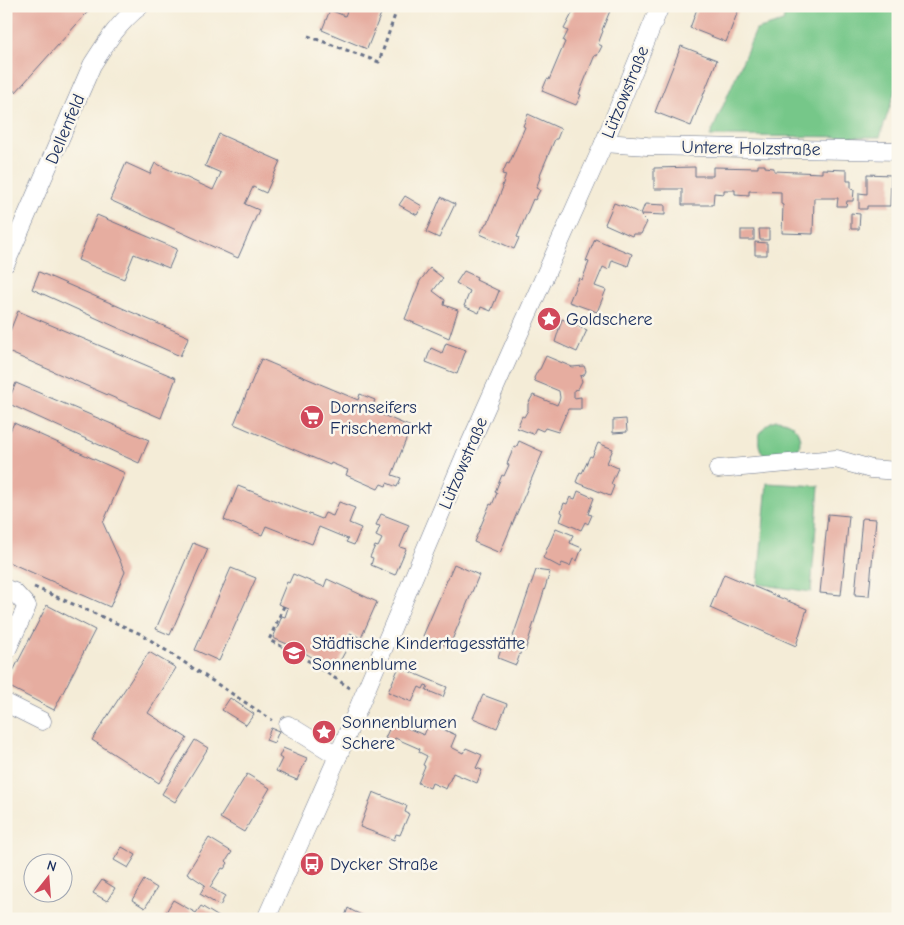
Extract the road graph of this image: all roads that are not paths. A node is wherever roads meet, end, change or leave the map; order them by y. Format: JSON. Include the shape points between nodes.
{"nodes":[{"id":1,"x":140,"y":6,"type":"edge"},
{"id":2,"x":660,"y":6,"type":"edge"},
{"id":3,"x":604,"y":144,"type":"junction"},
{"id":4,"x":898,"y":151,"type":"edge"},
{"id":5,"x":6,"y":263,"type":"edge"},
{"id":6,"x":718,"y":469,"type":"dead end"},
{"id":7,"x":898,"y":471,"type":"edge"},
{"id":8,"x":6,"y":589,"type":"edge"},
{"id":9,"x":6,"y":652,"type":"edge"},
{"id":10,"x":6,"y":702,"type":"edge"},
{"id":11,"x":42,"y":721,"type":"dead end"},
{"id":12,"x":288,"y":725,"type":"road end"},
{"id":13,"x":338,"y":756,"type":"junction"},
{"id":14,"x":266,"y":919,"type":"edge"}],
"edges":[{"from":1,"to":5,"type":"street","name":"Dellenfeld","via":[[126,16],[92,65]]},
{"from":2,"to":3,"type":"street","name":"Lützowstraße"},
{"from":3,"to":4,"type":"street","name":"Untere Holzstraße"},
{"from":3,"to":13,"type":"street","name":"Lützowstraße","via":[[469,446]]},
{"from":6,"to":7,"type":"street","via":[[836,459]]},
{"from":8,"to":9,"type":"street","via":[[14,592],[27,606]]},
{"from":10,"to":11,"type":"street"},
{"from":12,"to":13,"type":"street"},
{"from":13,"to":14,"type":"street","name":"Lützowstraße"}]}
